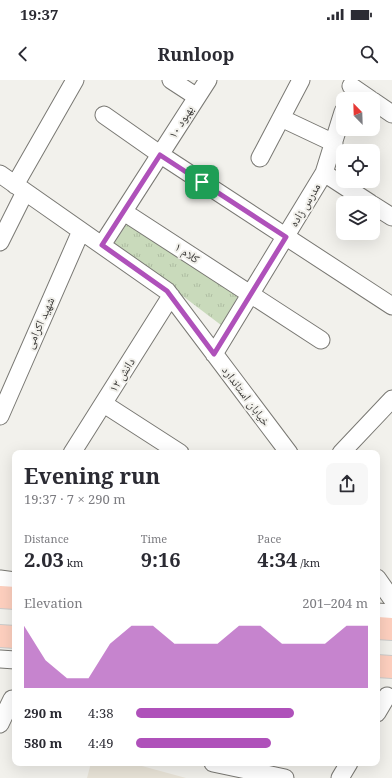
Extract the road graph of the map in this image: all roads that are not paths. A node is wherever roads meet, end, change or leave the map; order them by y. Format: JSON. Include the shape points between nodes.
{"nodes":[{"id":1,"x":75,"y":80,"type":"edge"},
{"id":2,"x":171,"y":80,"type":"edge"},
{"id":3,"x":208,"y":80,"type":"edge"},
{"id":4,"x":301,"y":80,"type":"edge"},
{"id":5,"x":197,"y":97,"type":"junction"},
{"id":6,"x":380,"y":106,"type":"edge"},
{"id":7,"x":392,"y":114,"type":"edge"},
{"id":8,"x":104,"y":115,"type":"dead end"},
{"id":9,"x":281,"y":118,"type":"junction"},
{"id":10,"x":336,"y":136,"type":"edge"},
{"id":11,"x":334,"y":143,"type":"junction"},
{"id":12,"x":160,"y":155,"type":"junction"},
{"id":13,"x":260,"y":158,"type":"dead end"},
{"id":14,"x":324,"y":173,"type":"junction"},
{"id":15,"x":0,"y":174,"type":"edge"},
{"id":16,"x":20,"y":188,"type":"junction"},
{"id":17,"x":360,"y":196,"type":"edge"},
{"id":18,"x":380,"y":209,"type":"edge"},
{"id":19,"x":124,"y":212,"type":"junction"},
{"id":20,"x":392,"y":217,"type":"edge"},
{"id":21,"x":81,"y":231,"type":"junction"},
{"id":22,"x":286,"y":237,"type":"junction"},
{"id":23,"x":0,"y":242,"type":"edge"},
{"id":24,"x":102,"y":245,"type":"junction"},
{"id":25,"x":251,"y":294,"type":"junction"},
{"id":26,"x":171,"y":296,"type":"junction"},
{"id":27,"x":392,"y":306,"type":"edge"},
{"id":28,"x":321,"y":340,"type":"dead end"},
{"id":29,"x":214,"y":354,"type":"junction"},
{"id":30,"x":392,"y":399,"type":"edge"},
{"id":31,"x":104,"y":404,"type":"junction"},
{"id":32,"x":0,"y":416,"type":"edge"},
{"id":33,"x":74,"y":450,"type":"edge"},
{"id":34,"x":175,"y":450,"type":"edge"},
{"id":35,"x":288,"y":450,"type":"edge"},
{"id":36,"x":344,"y":450,"type":"edge"},
{"id":37,"x":0,"y":579,"type":"edge"},
{"id":38,"x":383,"y":580,"type":"edge"},
{"id":39,"x":12,"y":581,"type":"edge"},
{"id":40,"x":0,"y":597,"type":"edge"},
{"id":41,"x":12,"y":598,"type":"edge"},
{"id":42,"x":392,"y":599,"type":"edge"},
{"id":43,"x":380,"y":612,"type":"edge"},
{"id":44,"x":392,"y":613,"type":"edge"},
{"id":45,"x":380,"y":628,"type":"edge"},
{"id":46,"x":392,"y":629,"type":"edge"},
{"id":47,"x":0,"y":636,"type":"edge"},
{"id":48,"x":12,"y":637,"type":"edge"},
{"id":49,"x":380,"y":666,"type":"edge"},
{"id":50,"x":392,"y":667,"type":"edge"},
{"id":51,"x":385,"y":695,"type":"edge"},
{"id":52,"x":9,"y":698,"type":"edge"},
{"id":53,"x":380,"y":706,"type":"edge"},
{"id":54,"x":0,"y":724,"type":"edge"},
{"id":55,"x":219,"y":766,"type":"edge"},
{"id":56,"x":347,"y":766,"type":"edge"},
{"id":57,"x":232,"y":773,"type":"edge"},
{"id":58,"x":284,"y":778,"type":"edge"},
{"id":59,"x":340,"y":778,"type":"edge"}],
"edges":[{"from":1,"to":16,"type":"street"},
{"from":2,"to":5,"type":"street"},
{"from":3,"to":5,"type":"street","name":"بهبود ۱۰"},
{"from":4,"to":9,"type":"street"},
{"from":5,"to":12,"type":"street","name":"بهبود ۱۰"},
{"from":6,"to":7,"type":"street"},
{"from":8,"to":12,"type":"street"},
{"from":9,"to":11,"type":"street"},
{"from":9,"to":13,"type":"street"},
{"from":10,"to":11,"type":"street","name":"مدرس زاده"},
{"from":11,"to":14,"type":"street","name":"مدرس زاده"},
{"from":12,"to":19,"type":"street","name":"بهبود ۱۰"},
{"from":12,"to":22,"type":"street"},
{"from":14,"to":17,"type":"street"},
{"from":14,"to":22,"type":"street","name":"مدرس زاده"},
{"from":15,"to":16,"type":"street","name":"خیابان استاندارد"},
{"from":16,"to":21,"type":"street","name":"خیابان استاندارد"},
{"from":16,"to":23,"type":"street"},
{"from":18,"to":20,"type":"street"},
{"from":19,"to":24,"type":"street","name":"بهبود ۱۰"},
{"from":19,"to":25,"type":"street","name":"کلام ۱"},
{"from":21,"to":24,"type":"street","name":"خیابان استاندارد"},
{"from":21,"to":32,"type":"street","name":"شهید اکرامی"},
{"from":22,"to":25,"type":"street","name":"مدرس زاده"},
{"from":22,"to":27,"type":"street"},
{"from":24,"to":26,"type":"street","name":"خیابان استاندارد"},
{"from":25,"to":28,"type":"street","name":"کلام ۱"},
{"from":25,"to":29,"type":"street","name":"مدرس زاده"},
{"from":26,"to":29,"type":"street","name":"خیابان استاندارد"},
{"from":26,"to":31,"type":"street","name":"دانش ۱۲"},
{"from":29,"to":35,"type":"street","name":"خیابان استاندارد"},
{"from":30,"to":36,"type":"street"},
{"from":31,"to":33,"type":"street","name":"دانش ۱۲"},
{"from":31,"to":34,"type":"street"},
{"from":37,"to":39,"type":"street"},
{"from":38,"to":42,"type":"street"},
{"from":40,"to":41,"type":"main road"},
{"from":43,"to":44,"type":"street"},
{"from":45,"to":46,"type":"main road"},
{"from":47,"to":48,"type":"main road"},
{"from":49,"to":50,"type":"main road"},
{"from":51,"to":53,"type":"street"},
{"from":52,"to":54,"type":"street"},
{"from":55,"to":57,"type":"street"},
{"from":56,"to":59,"type":"street"},
{"from":57,"to":58,"type":"street"}]}
